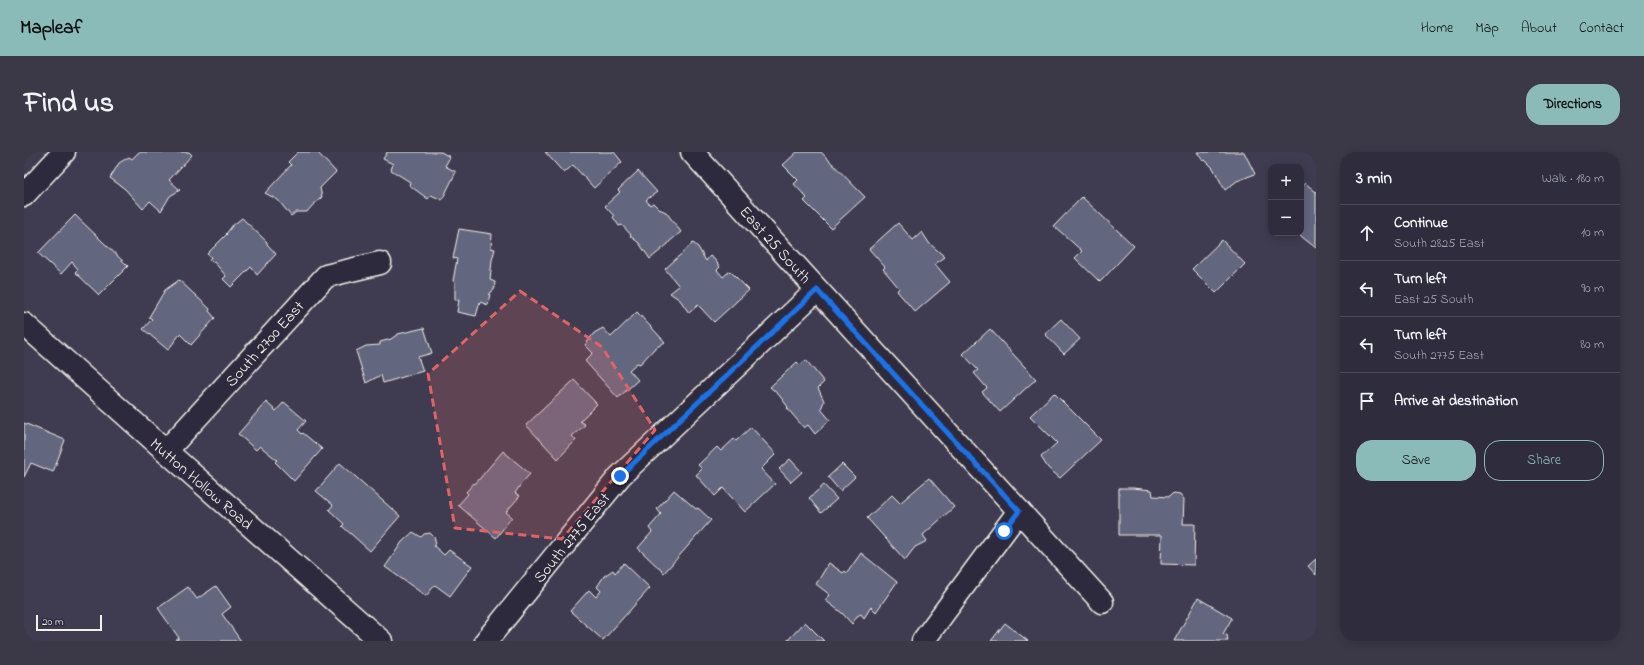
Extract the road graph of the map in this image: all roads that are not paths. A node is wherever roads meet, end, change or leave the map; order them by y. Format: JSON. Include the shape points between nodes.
{"nodes":[{"id":1,"x":64,"y":152,"type":"edge"},
{"id":2,"x":692,"y":152,"type":"edge"},
{"id":3,"x":24,"y":195,"type":"edge"},
{"id":4,"x":380,"y":263,"type":"dead end"},
{"id":5,"x":817,"y":290,"type":"junction"},
{"id":6,"x":24,"y":324,"type":"edge"},
{"id":7,"x":166,"y":451,"type":"junction"},
{"id":8,"x":1019,"y":511,"type":"junction"},
{"id":9,"x":1102,"y":602,"type":"dead end"},
{"id":10,"x":381,"y":641,"type":"edge"},
{"id":11,"x":486,"y":641,"type":"edge"},
{"id":12,"x":923,"y":641,"type":"edge"}],
"edges":[{"from":1,"to":3,"type":"street"},
{"from":2,"to":5,"type":"street","name":"East 25 South"},
{"from":4,"to":7,"type":"street","name":"South 2700 East","via":[[326,276]]},
{"from":5,"to":8,"type":"street","name":"East 25 South"},
{"from":5,"to":11,"type":"street","name":"South 2775 East","via":[[620,476]]},
{"from":6,"to":7,"type":"street","name":"Mutton Hollow Road"},
{"from":7,"to":10,"type":"street","name":"Mutton Hollow Road"},
{"from":8,"to":9,"type":"street","name":"East 25 South"},
{"from":8,"to":12,"type":"street"}]}
